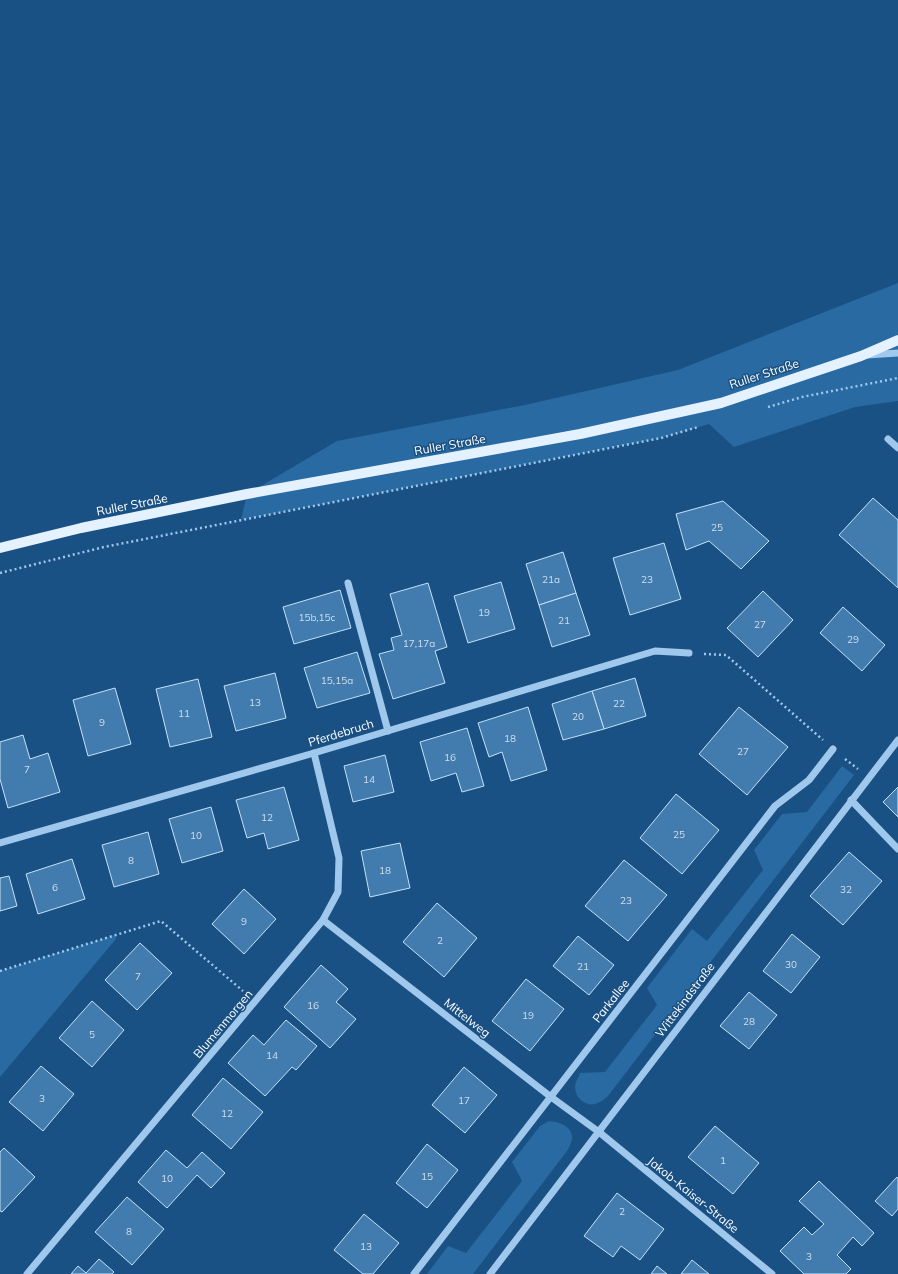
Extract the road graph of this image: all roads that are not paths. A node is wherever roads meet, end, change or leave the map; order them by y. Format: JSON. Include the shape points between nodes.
{"nodes":[{"id":1,"x":898,"y":340,"type":"edge"},
{"id":2,"x":898,"y":353,"type":"edge"},
{"id":3,"x":861,"y":356,"type":"junction"},
{"id":4,"x":888,"y":439,"type":"dead end"},
{"id":5,"x":898,"y":448,"type":"edge"},
{"id":6,"x":0,"y":548,"type":"edge"},
{"id":7,"x":348,"y":583,"type":"dead end"},
{"id":8,"x":689,"y":653,"type":"road end"},
{"id":9,"x":388,"y":731,"type":"junction"},
{"id":10,"x":898,"y":740,"type":"edge"},
{"id":11,"x":833,"y":748,"type":"road end"},
{"id":12,"x":314,"y":753,"type":"junction"},
{"id":13,"x":851,"y":800,"type":"junction"},
{"id":14,"x":0,"y":843,"type":"edge"},
{"id":15,"x":898,"y":850,"type":"edge"},
{"id":16,"x":323,"y":920,"type":"junction"},
{"id":17,"x":551,"y":1097,"type":"junction"},
{"id":18,"x":599,"y":1132,"type":"junction"},
{"id":19,"x":27,"y":1274,"type":"edge"},
{"id":20,"x":414,"y":1274,"type":"edge"},
{"id":21,"x":490,"y":1274,"type":"edge"},
{"id":22,"x":772,"y":1274,"type":"edge"}],
"edges":[{"from":1,"to":3,"type":"main road","name":"Ruller Straße"},
{"from":2,"to":3,"type":"street"},
{"from":3,"to":6,"type":"main road","name":"Ruller Straße","via":[[721,402],[580,434],[247,494],[81,528]]},
{"from":4,"to":5,"type":"street"},
{"from":7,"to":9,"type":"street"},
{"from":8,"to":9,"type":"street","name":"Pferdebruch","via":[[655,651]]},
{"from":9,"to":12,"type":"street","name":"Pferdebruch"},
{"from":10,"to":13,"type":"street","name":"Wittekindstraße"},
{"from":11,"to":17,"type":"street","name":"Parkallee","via":[[809,780],[775,806]]},
{"from":12,"to":14,"type":"street","name":"Pferdebruch"},
{"from":12,"to":16,"type":"street","name":"Blumenmorgen","via":[[340,858],[338,892]]},
{"from":13,"to":15,"type":"street"},
{"from":13,"to":18,"type":"street","name":"Wittekindstraße"},
{"from":16,"to":17,"type":"street","name":"Mittelweg"},
{"from":16,"to":19,"type":"street","name":"Blumenmorgen"},
{"from":17,"to":18,"type":"street","name":"Mittelweg"},
{"from":17,"to":20,"type":"street","name":"Parkallee"},
{"from":18,"to":21,"type":"street","name":"Wittekindstraße"},
{"from":18,"to":22,"type":"street","name":"Jakob-Kaiser-Straße"}]}
